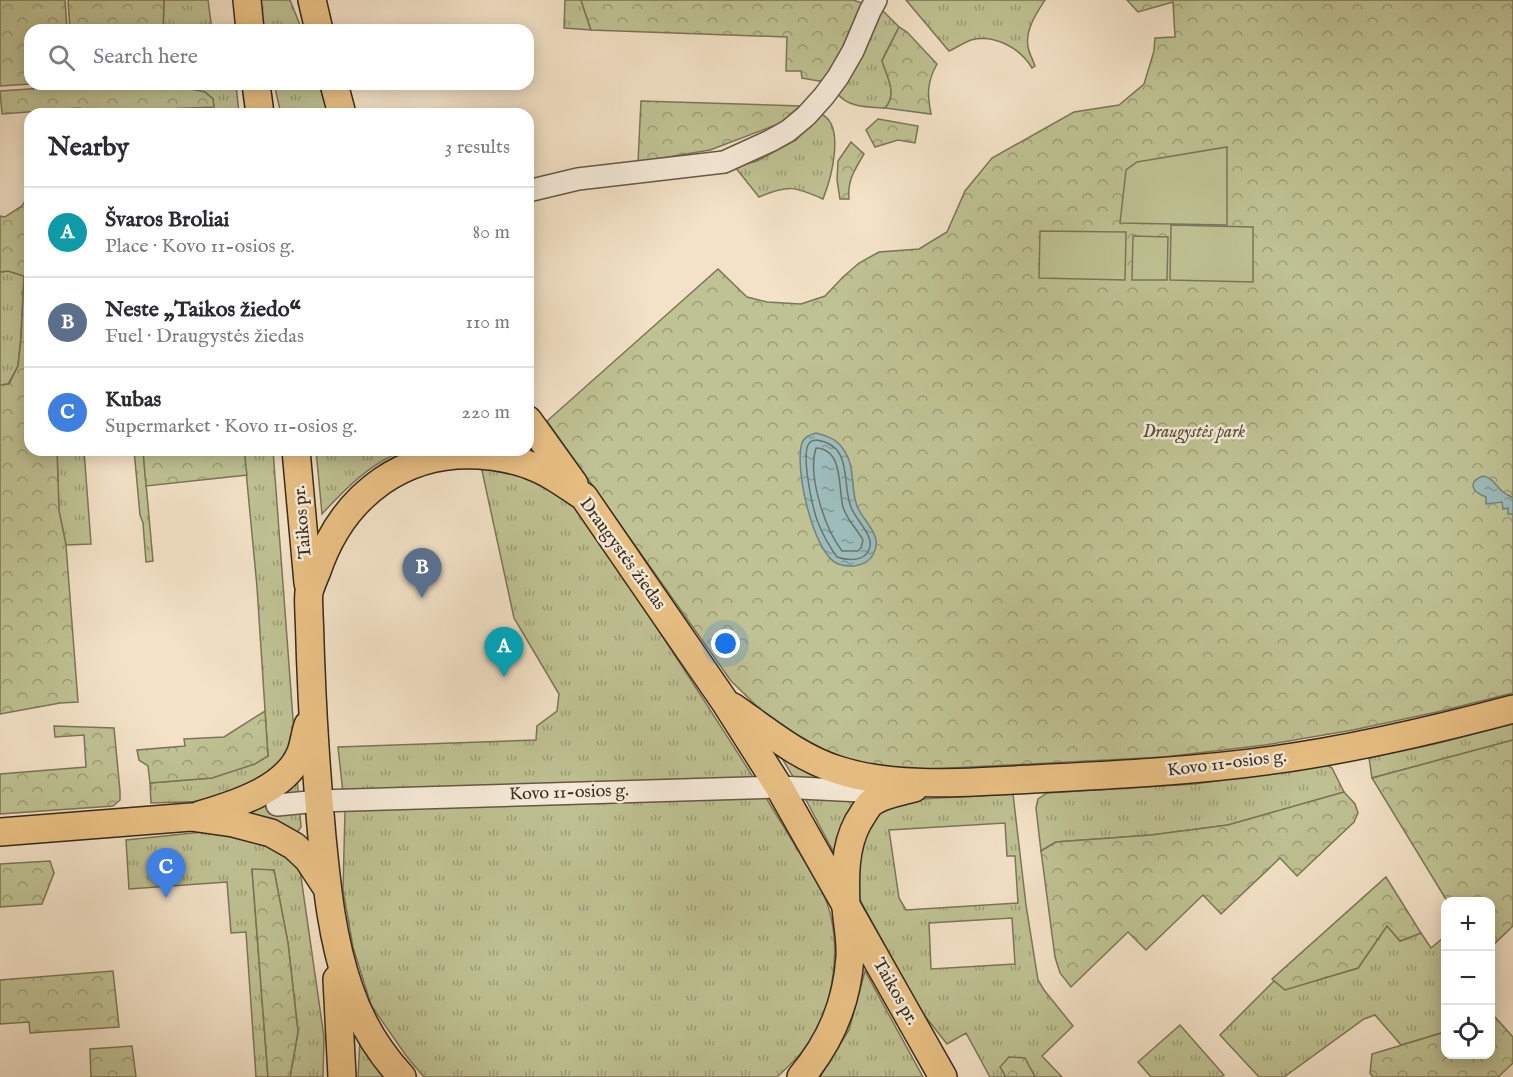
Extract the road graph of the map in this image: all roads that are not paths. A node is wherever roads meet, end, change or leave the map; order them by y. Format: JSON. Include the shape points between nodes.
{"nodes":[{"id":1,"x":247,"y":0,"type":"edge"},
{"id":2,"x":312,"y":0,"type":"edge"},
{"id":3,"x":876,"y":0,"type":"edge"},
{"id":4,"x":249,"y":24,"type":"edge"},
{"id":5,"x":318,"y":24,"type":"edge"},
{"id":6,"x":257,"y":90,"type":"edge"},
{"id":7,"x":336,"y":90,"type":"edge"},
{"id":8,"x":259,"y":108,"type":"edge"},
{"id":9,"x":340,"y":108,"type":"edge"},
{"id":10,"x":534,"y":190,"type":"edge"},
{"id":11,"x":534,"y":428,"type":"edge"},
{"id":12,"x":297,"y":456,"type":"edge"},
{"id":13,"x":450,"y":456,"type":"edge"},
{"id":14,"x":489,"y":456,"type":"edge"},
{"id":15,"x":584,"y":497,"type":"junction"},
{"id":16,"x":309,"y":594,"type":"junction"},
{"id":17,"x":725,"y":702,"type":"junction"},
{"id":18,"x":312,"y":706,"type":"junction"},
{"id":19,"x":1513,"y":709,"type":"edge"},
{"id":20,"x":778,"y":787,"type":"junction"},
{"id":21,"x":866,"y":790,"type":"junction"},
{"id":22,"x":273,"y":795,"type":"junction"},
{"id":23,"x":319,"y":801,"type":"junction"},
{"id":24,"x":191,"y":817,"type":"junction"},
{"id":25,"x":0,"y":832,"type":"edge"},
{"id":26,"x":271,"y":833,"type":"junction"},
{"id":27,"x":327,"y":889,"type":"junction"},
{"id":28,"x":846,"y":907,"type":"junction"},
{"id":29,"x":334,"y":936,"type":"junction"},
{"id":30,"x":342,"y":1077,"type":"edge"},
{"id":31,"x":402,"y":1077,"type":"edge"},
{"id":32,"x":801,"y":1077,"type":"edge"},
{"id":33,"x":943,"y":1077,"type":"edge"}],
"edges":[{"from":1,"to":4,"type":"main road"},
{"from":2,"to":5,"type":"main road"},
{"from":3,"to":10,"type":"street","via":[[853,51],[824,96],[788,131],[770,141],[724,162],[578,179]]},
{"from":6,"to":8,"type":"main road"},
{"from":7,"to":9,"type":"main road"},
{"from":11,"to":15,"type":"main road"},
{"from":12,"to":16,"type":"main road","name":"Taikos pr."},
{"from":13,"to":16,"type":"main road","name":"Draugystės žiedas","via":[[393,473],[354,504],[322,554]]},
{"from":14,"to":15,"type":"main road","name":"Draugystės žiedas","via":[[527,464]]},
{"from":15,"to":17,"type":"main road","name":"Draugystės žiedas"},
{"from":16,"to":18,"type":"main road","name":"Draugystės žiedas"},
{"from":17,"to":20,"type":"main road","name":"Draugystės žiedas"},
{"from":17,"to":21,"type":"main road","via":[[805,756],[840,771]]},
{"from":18,"to":22,"type":"main road","name":"Kovo 11-osios g.","via":[[301,753]]},
{"from":18,"to":23,"type":"main road","name":"Draugystės žiedas"},
{"from":19,"to":21,"type":"main road","name":"Kovo 11-osios g.","via":[[1407,736],[1274,760],[1133,774],[935,783],[887,795]]},
{"from":20,"to":21,"type":"street","name":"Kovo 11-osios g."},
{"from":20,"to":23,"type":"street","name":"Kovo 11-osios g."},
{"from":20,"to":28,"type":"main road","name":"Draugystės žiedas"},
{"from":21,"to":28,"type":"main road","via":[[848,848]]},
{"from":22,"to":23,"type":"street","name":"Kovo 11-osios g."},
{"from":22,"to":24,"type":"main road","name":"Kovo 11-osios g."},
{"from":22,"to":26,"type":"street"},
{"from":23,"to":27,"type":"main road","name":"Draugystės žiedas"},
{"from":24,"to":25,"type":"main road","name":"Kovo 11-osios g."},
{"from":24,"to":26,"type":"main road","name":"Kovo 11-osios g."},
{"from":26,"to":27,"type":"main road","name":"Kovo 11-osios g.","via":[[308,859]]},
{"from":27,"to":29,"type":"main road","name":"Draugystės žiedas"},
{"from":28,"to":32,"type":"main road","name":"Draugystės žiedas","via":[[850,955],[839,1015],[823,1048]]},
{"from":28,"to":33,"type":"main road","name":"Taikos pr."},
{"from":29,"to":30,"type":"main road"},
{"from":29,"to":31,"type":"main road","name":"Draugystės žiedas","via":[[360,1016]]}]}
